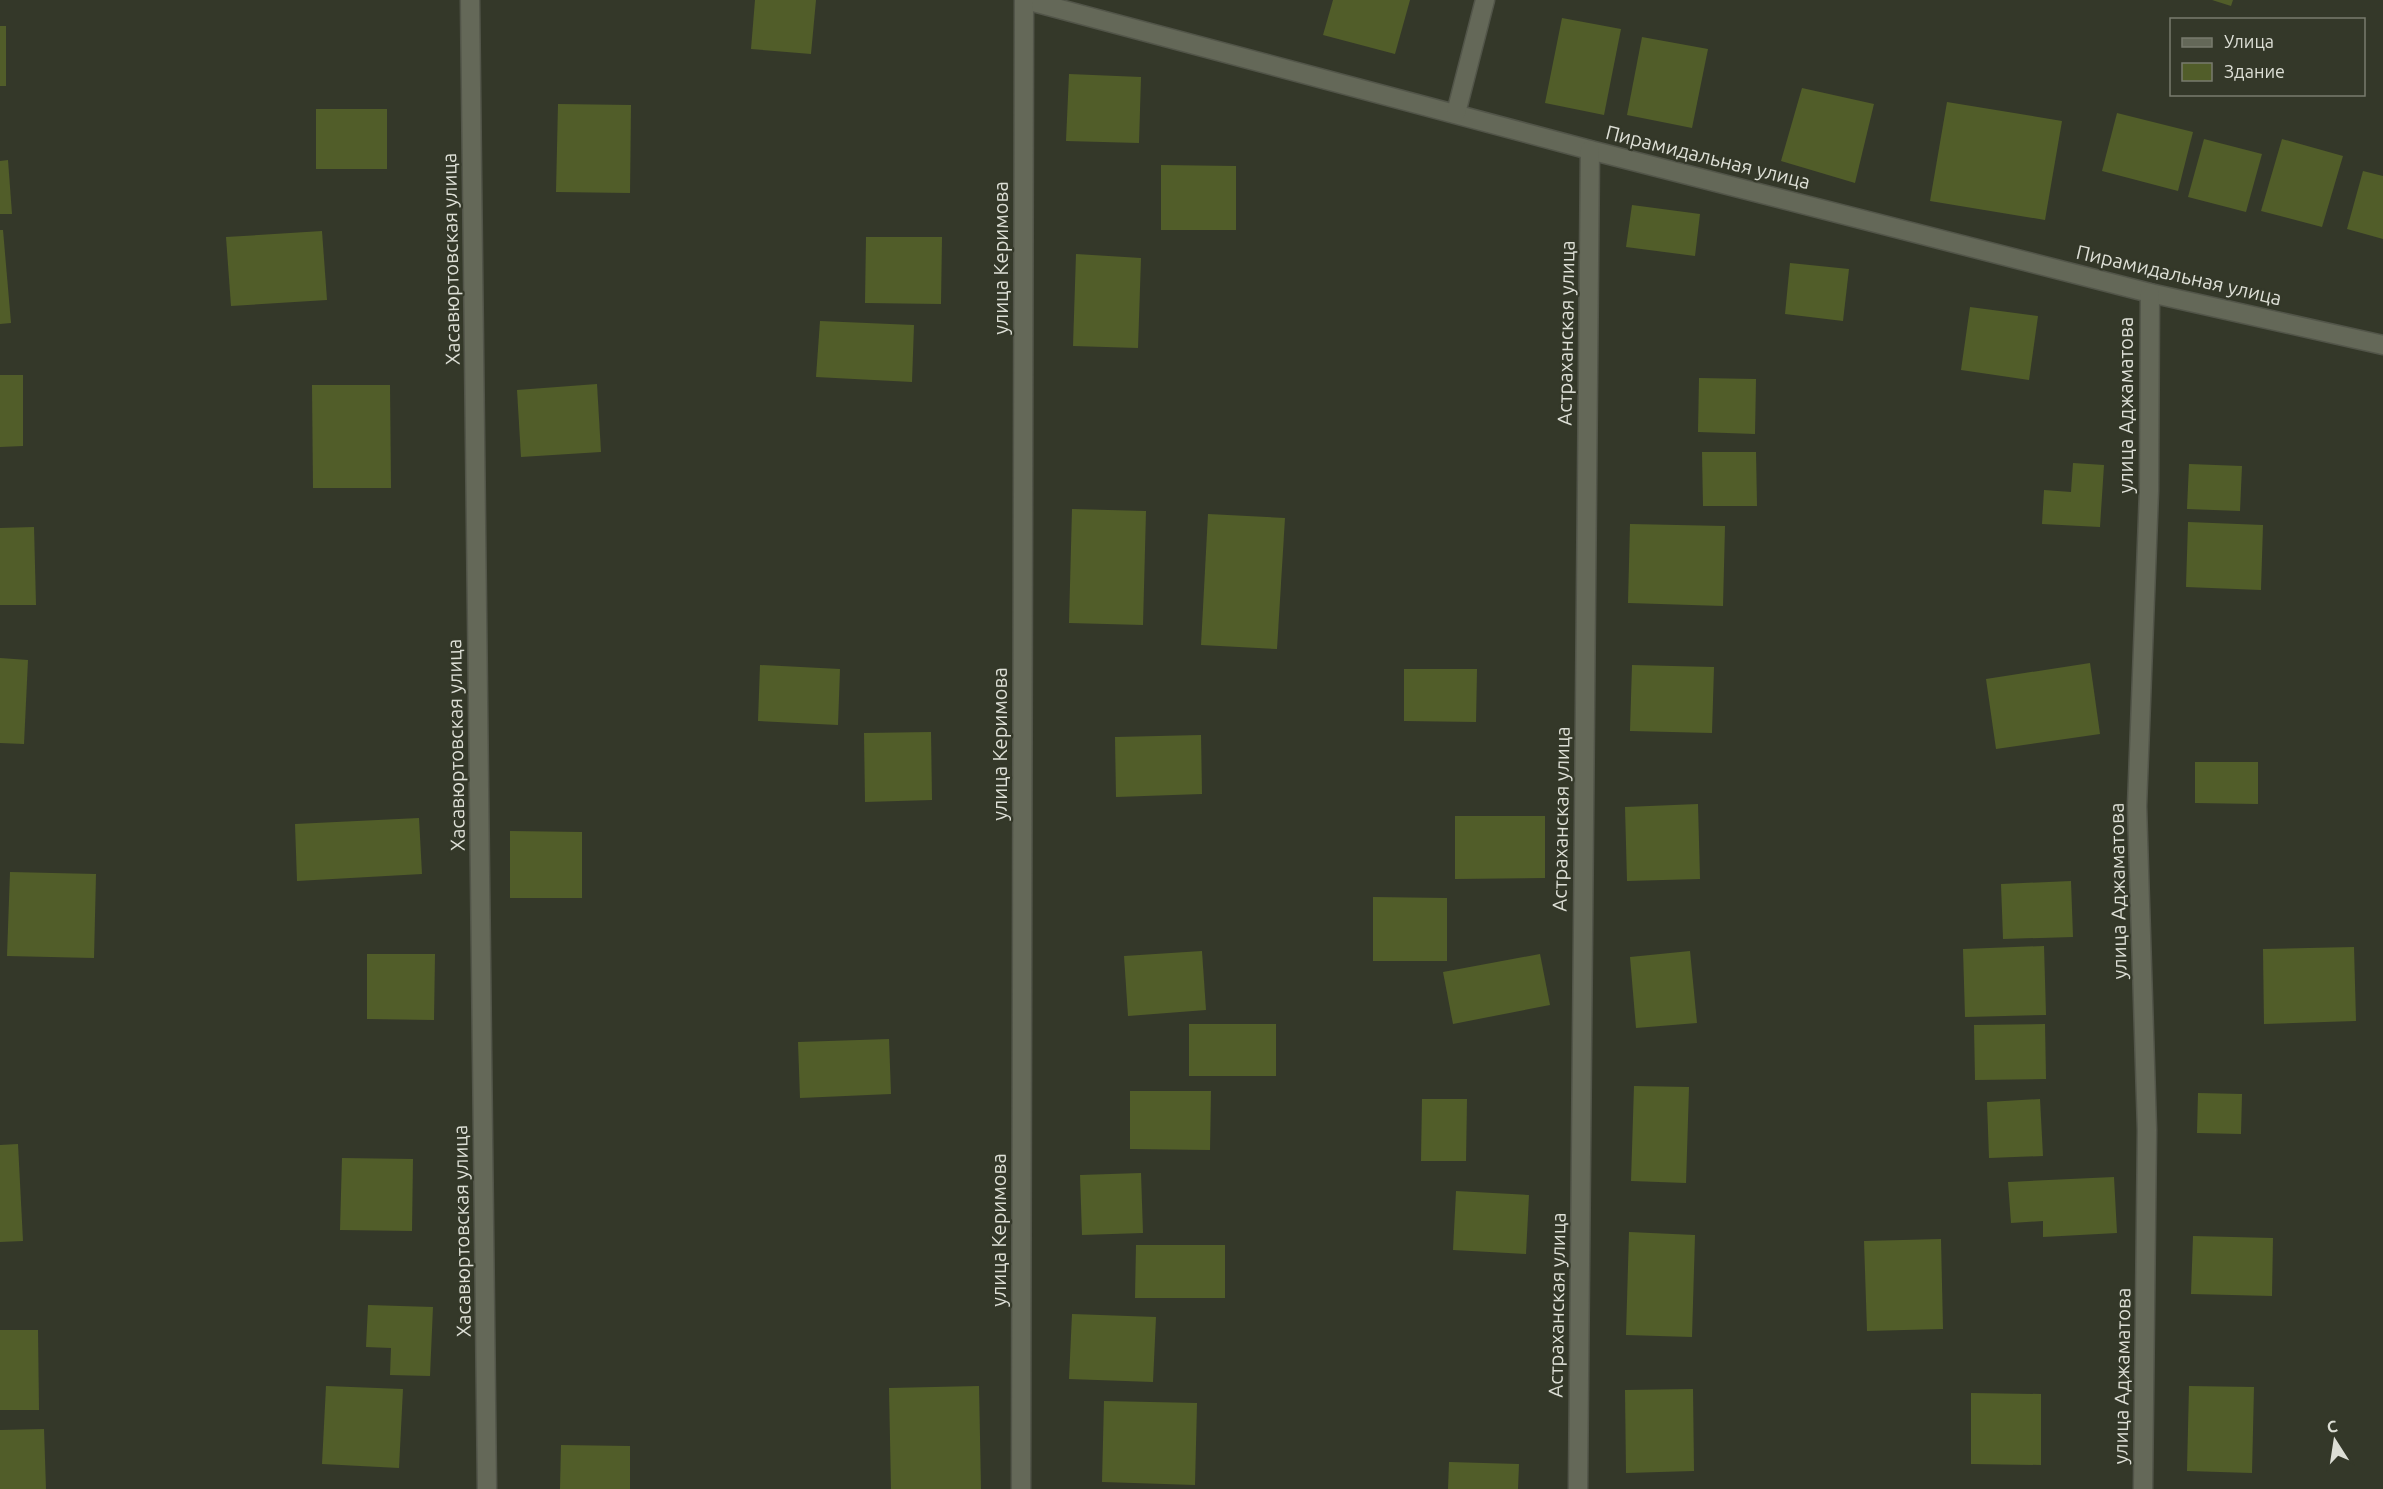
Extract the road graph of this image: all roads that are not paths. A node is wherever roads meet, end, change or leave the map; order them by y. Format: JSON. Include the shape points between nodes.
{"nodes":[{"id":1,"x":470,"y":0,"type":"edge"},
{"id":2,"x":1025,"y":0,"type":"edge"},
{"id":3,"x":1485,"y":0,"type":"edge"},
{"id":4,"x":1456,"y":113,"type":"junction"},
{"id":5,"x":1590,"y":150,"type":"junction"},
{"id":6,"x":2150,"y":293,"type":"junction"},
{"id":7,"x":2383,"y":345,"type":"edge"},
{"id":8,"x":487,"y":1489,"type":"edge"},
{"id":9,"x":1022,"y":1489,"type":"edge"},
{"id":10,"x":1578,"y":1489,"type":"edge"},
{"id":11,"x":2143,"y":1489,"type":"edge"}],
"edges":[{"from":1,"to":8,"type":"street","name":"Хасавюртовская улица"},
{"from":2,"to":4,"type":"street","name":"Пирамидальная улица"},
{"from":2,"to":9,"type":"street","name":"улица Керимова"},
{"from":3,"to":4,"type":"street"},
{"from":4,"to":5,"type":"street","name":"Пирамидальная улица"},
{"from":5,"to":6,"type":"street","name":"Пирамидальная улица"},
{"from":5,"to":10,"type":"street","name":"Астраханская улица"},
{"from":6,"to":7,"type":"street","name":"Пирамидальная улица"},
{"from":6,"to":11,"type":"street","name":"улица Аджаматова","via":[[2149,491],[2137,806],[2147,1130]]}]}
